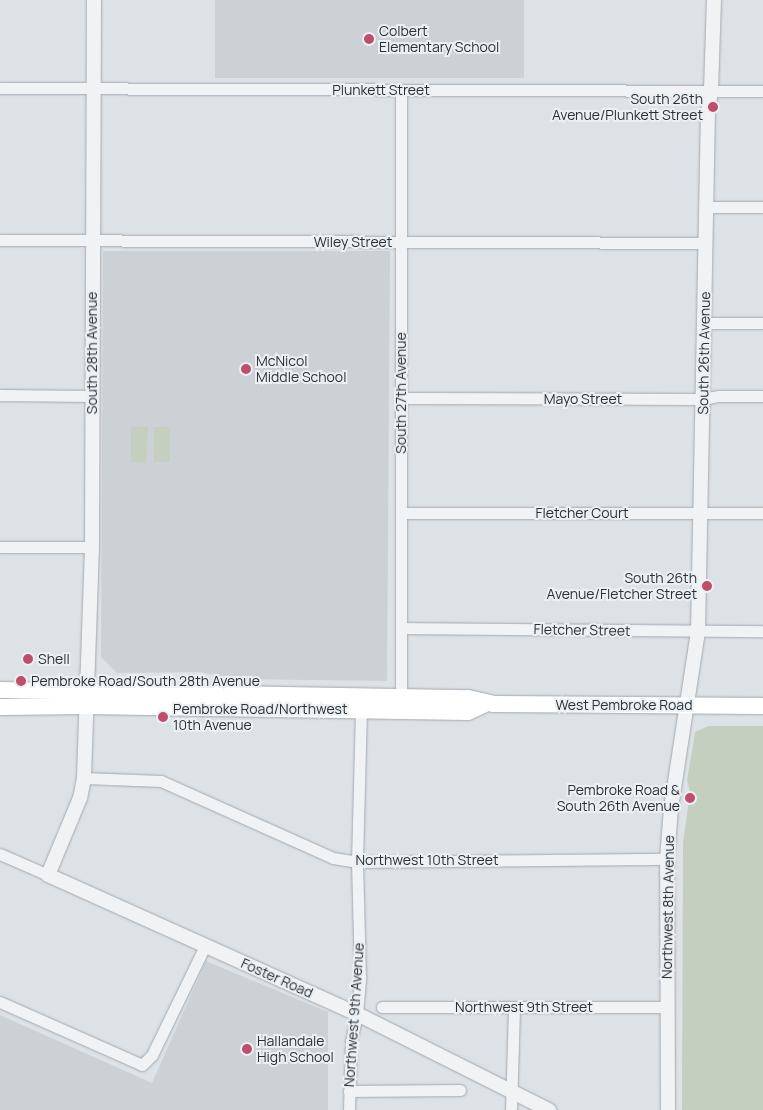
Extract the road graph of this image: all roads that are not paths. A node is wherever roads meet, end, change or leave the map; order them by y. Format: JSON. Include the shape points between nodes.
{"nodes":[{"id":1,"x":94,"y":0,"type":"edge"},
{"id":2,"x":714,"y":0,"type":"edge"},
{"id":3,"x":0,"y":88,"type":"edge"},
{"id":4,"x":94,"y":88,"type":"junction"},
{"id":5,"x":711,"y":90,"type":"junction"},
{"id":6,"x":401,"y":91,"type":"junction"},
{"id":7,"x":763,"y":91,"type":"edge"},
{"id":8,"x":707,"y":208,"type":"junction"},
{"id":9,"x":763,"y":208,"type":"edge"},
{"id":10,"x":0,"y":240,"type":"edge"},
{"id":11,"x":92,"y":240,"type":"junction"},
{"id":12,"x":400,"y":243,"type":"junction"},
{"id":13,"x":706,"y":243,"type":"junction"},
{"id":14,"x":704,"y":323,"type":"junction"},
{"id":15,"x":763,"y":323,"type":"edge"},
{"id":16,"x":0,"y":395,"type":"edge"},
{"id":17,"x":92,"y":396,"type":"junction"},
{"id":18,"x":763,"y":396,"type":"edge"},
{"id":19,"x":402,"y":398,"type":"junction"},
{"id":20,"x":703,"y":400,"type":"junction"},
{"id":21,"x":402,"y":513,"type":"junction"},
{"id":22,"x":701,"y":514,"type":"junction"},
{"id":23,"x":763,"y":514,"type":"edge"},
{"id":24,"x":0,"y":547,"type":"edge"},
{"id":25,"x":92,"y":547,"type":"junction"},
{"id":26,"x":401,"y":628,"type":"junction"},
{"id":27,"x":763,"y":631,"type":"edge"},
{"id":28,"x":698,"y":632,"type":"junction"},
{"id":29,"x":0,"y":690,"type":"edge"},
{"id":30,"x":400,"y":696,"type":"junction"},
{"id":31,"x":87,"y":698,"type":"junction"},
{"id":32,"x":485,"y":704,"type":"junction"},
{"id":33,"x":687,"y":705,"type":"junction"},
{"id":34,"x":763,"y":706,"type":"edge"},
{"id":35,"x":0,"y":707,"type":"edge"},
{"id":36,"x":361,"y":709,"type":"junction"},
{"id":37,"x":84,"y":778,"type":"junction"},
{"id":38,"x":0,"y":854,"type":"edge"},
{"id":39,"x":667,"y":859,"type":"junction"},
{"id":40,"x":358,"y":862,"type":"junction"},
{"id":41,"x":48,"y":875,"type":"junction"},
{"id":42,"x":205,"y":946,"type":"junction"},
{"id":43,"x":0,"y":1002,"type":"edge"},
{"id":44,"x":382,"y":1007,"type":"dead end"},
{"id":45,"x":514,"y":1007,"type":"junction"},
{"id":46,"x":666,"y":1007,"type":"junction"},
{"id":47,"x":357,"y":1014,"type":"junction"},
{"id":48,"x":348,"y":1090,"type":"junction"},
{"id":49,"x":460,"y":1090,"type":"dead end"},
{"id":50,"x":512,"y":1092,"type":"junction"},
{"id":51,"x":348,"y":1110,"type":"edge"},
{"id":52,"x":511,"y":1110,"type":"edge"},
{"id":53,"x":549,"y":1110,"type":"edge"},
{"id":54,"x":668,"y":1110,"type":"edge"}],
"edges":[{"from":1,"to":4,"type":"street","name":"South 28th Avenue"},
{"from":2,"to":5,"type":"street","name":"South 26th Avenue"},
{"from":3,"to":4,"type":"street","name":"Plunkett Street"},
{"from":4,"to":6,"type":"street","name":"Plunkett Street"},
{"from":4,"to":11,"type":"street","name":"South 28th Avenue"},
{"from":5,"to":6,"type":"street","name":"Plunkett Street"},
{"from":5,"to":7,"type":"street","name":"Plunkett Street"},
{"from":5,"to":8,"type":"street","name":"South 26th Avenue"},
{"from":6,"to":12,"type":"street","name":"South 27th Avenue"},
{"from":8,"to":9,"type":"street"},
{"from":8,"to":13,"type":"street","name":"South 26th Avenue"},
{"from":10,"to":11,"type":"street","name":"Wiley Street"},
{"from":11,"to":12,"type":"street","name":"Wiley Street"},
{"from":11,"to":17,"type":"street","name":"South 28th Avenue"},
{"from":12,"to":13,"type":"street","name":"Wiley Street"},
{"from":12,"to":19,"type":"street","name":"South 27th Avenue"},
{"from":13,"to":14,"type":"street","name":"South 26th Avenue"},
{"from":14,"to":15,"type":"street"},
{"from":14,"to":20,"type":"street","name":"South 26th Avenue"},
{"from":16,"to":17,"type":"street"},
{"from":17,"to":25,"type":"street","name":"South 28th Avenue"},
{"from":18,"to":20,"type":"street","name":"Mayo Street","via":[[719,396]]},
{"from":19,"to":20,"type":"street","name":"Mayo Street"},
{"from":19,"to":21,"type":"street","name":"South 27th Avenue"},
{"from":20,"to":22,"type":"street","name":"South 26th Avenue"},
{"from":21,"to":22,"type":"street","name":"Fletcher Court"},
{"from":21,"to":26,"type":"street","name":"South 27th Avenue"},
{"from":22,"to":23,"type":"street","name":"Fletcher Court"},
{"from":22,"to":28,"type":"street","name":"South 26th Avenue"},
{"from":24,"to":25,"type":"street"},
{"from":25,"to":31,"type":"street","name":"South 28th Avenue"},
{"from":26,"to":28,"type":"street","name":"Fletcher Street"},
{"from":26,"to":30,"type":"street","name":"South 27th Avenue"},
{"from":27,"to":28,"type":"street","name":"Fletcher Street"},
{"from":28,"to":33,"type":"street","name":"South 26th Avenue"},
{"from":29,"to":31,"type":"main road","name":"West Pembroke Road"},
{"from":30,"to":31,"type":"main road","name":"West Pembroke Road"},
{"from":30,"to":32,"type":"main road","name":"West Pembroke Road","via":[[468,698]]},
{"from":31,"to":35,"type":"main road","name":"West Pembroke Road"},
{"from":31,"to":36,"type":"main road","name":"West Pembroke Road"},
{"from":31,"to":37,"type":"street","name":"South 28th Avenue"},
{"from":32,"to":33,"type":"main road","name":"West Pembroke Road"},
{"from":32,"to":36,"type":"main road","name":"West Pembroke Road","via":[[468,712]]},
{"from":33,"to":34,"type":"main road","name":"West Pembroke Road"},
{"from":33,"to":39,"type":"street","name":"Northwest 8th Avenue","via":[[671,808]]},
{"from":36,"to":40,"type":"street","name":"Northwest 9th Avenue"},
{"from":37,"to":40,"type":"street","name":"Northwest 10th Street","via":[[162,782],[333,858]]},
{"from":37,"to":41,"type":"street","name":"South 28th Avenue","via":[[80,798]]},
{"from":38,"to":41,"type":"street","name":"Foster Road"},
{"from":39,"to":40,"type":"street","name":"Northwest 10th Street"},
{"from":39,"to":46,"type":"street","name":"Northwest 8th Avenue"},
{"from":40,"to":47,"type":"street","name":"Northwest 9th Avenue","via":[[360,976]]},
{"from":41,"to":42,"type":"street","name":"Foster Road"},
{"from":42,"to":43,"type":"street","via":[[152,1055],[142,1065]]},
{"from":42,"to":47,"type":"street","name":"Foster Road"},
{"from":44,"to":45,"type":"street","name":"Northwest 9th Street"},
{"from":45,"to":46,"type":"street","name":"Northwest 9th Street"},
{"from":45,"to":50,"type":"street"},
{"from":46,"to":54,"type":"street","name":"Northwest 8th Avenue"},
{"from":47,"to":48,"type":"street","name":"Northwest 9th Avenue","via":[[351,1041]]},
{"from":47,"to":50,"type":"street","name":"Foster Road"},
{"from":48,"to":49,"type":"street"},
{"from":48,"to":51,"type":"street","name":"Northwest 9th Avenue"},
{"from":50,"to":52,"type":"street"},
{"from":50,"to":53,"type":"street","name":"Foster Road"}]}
